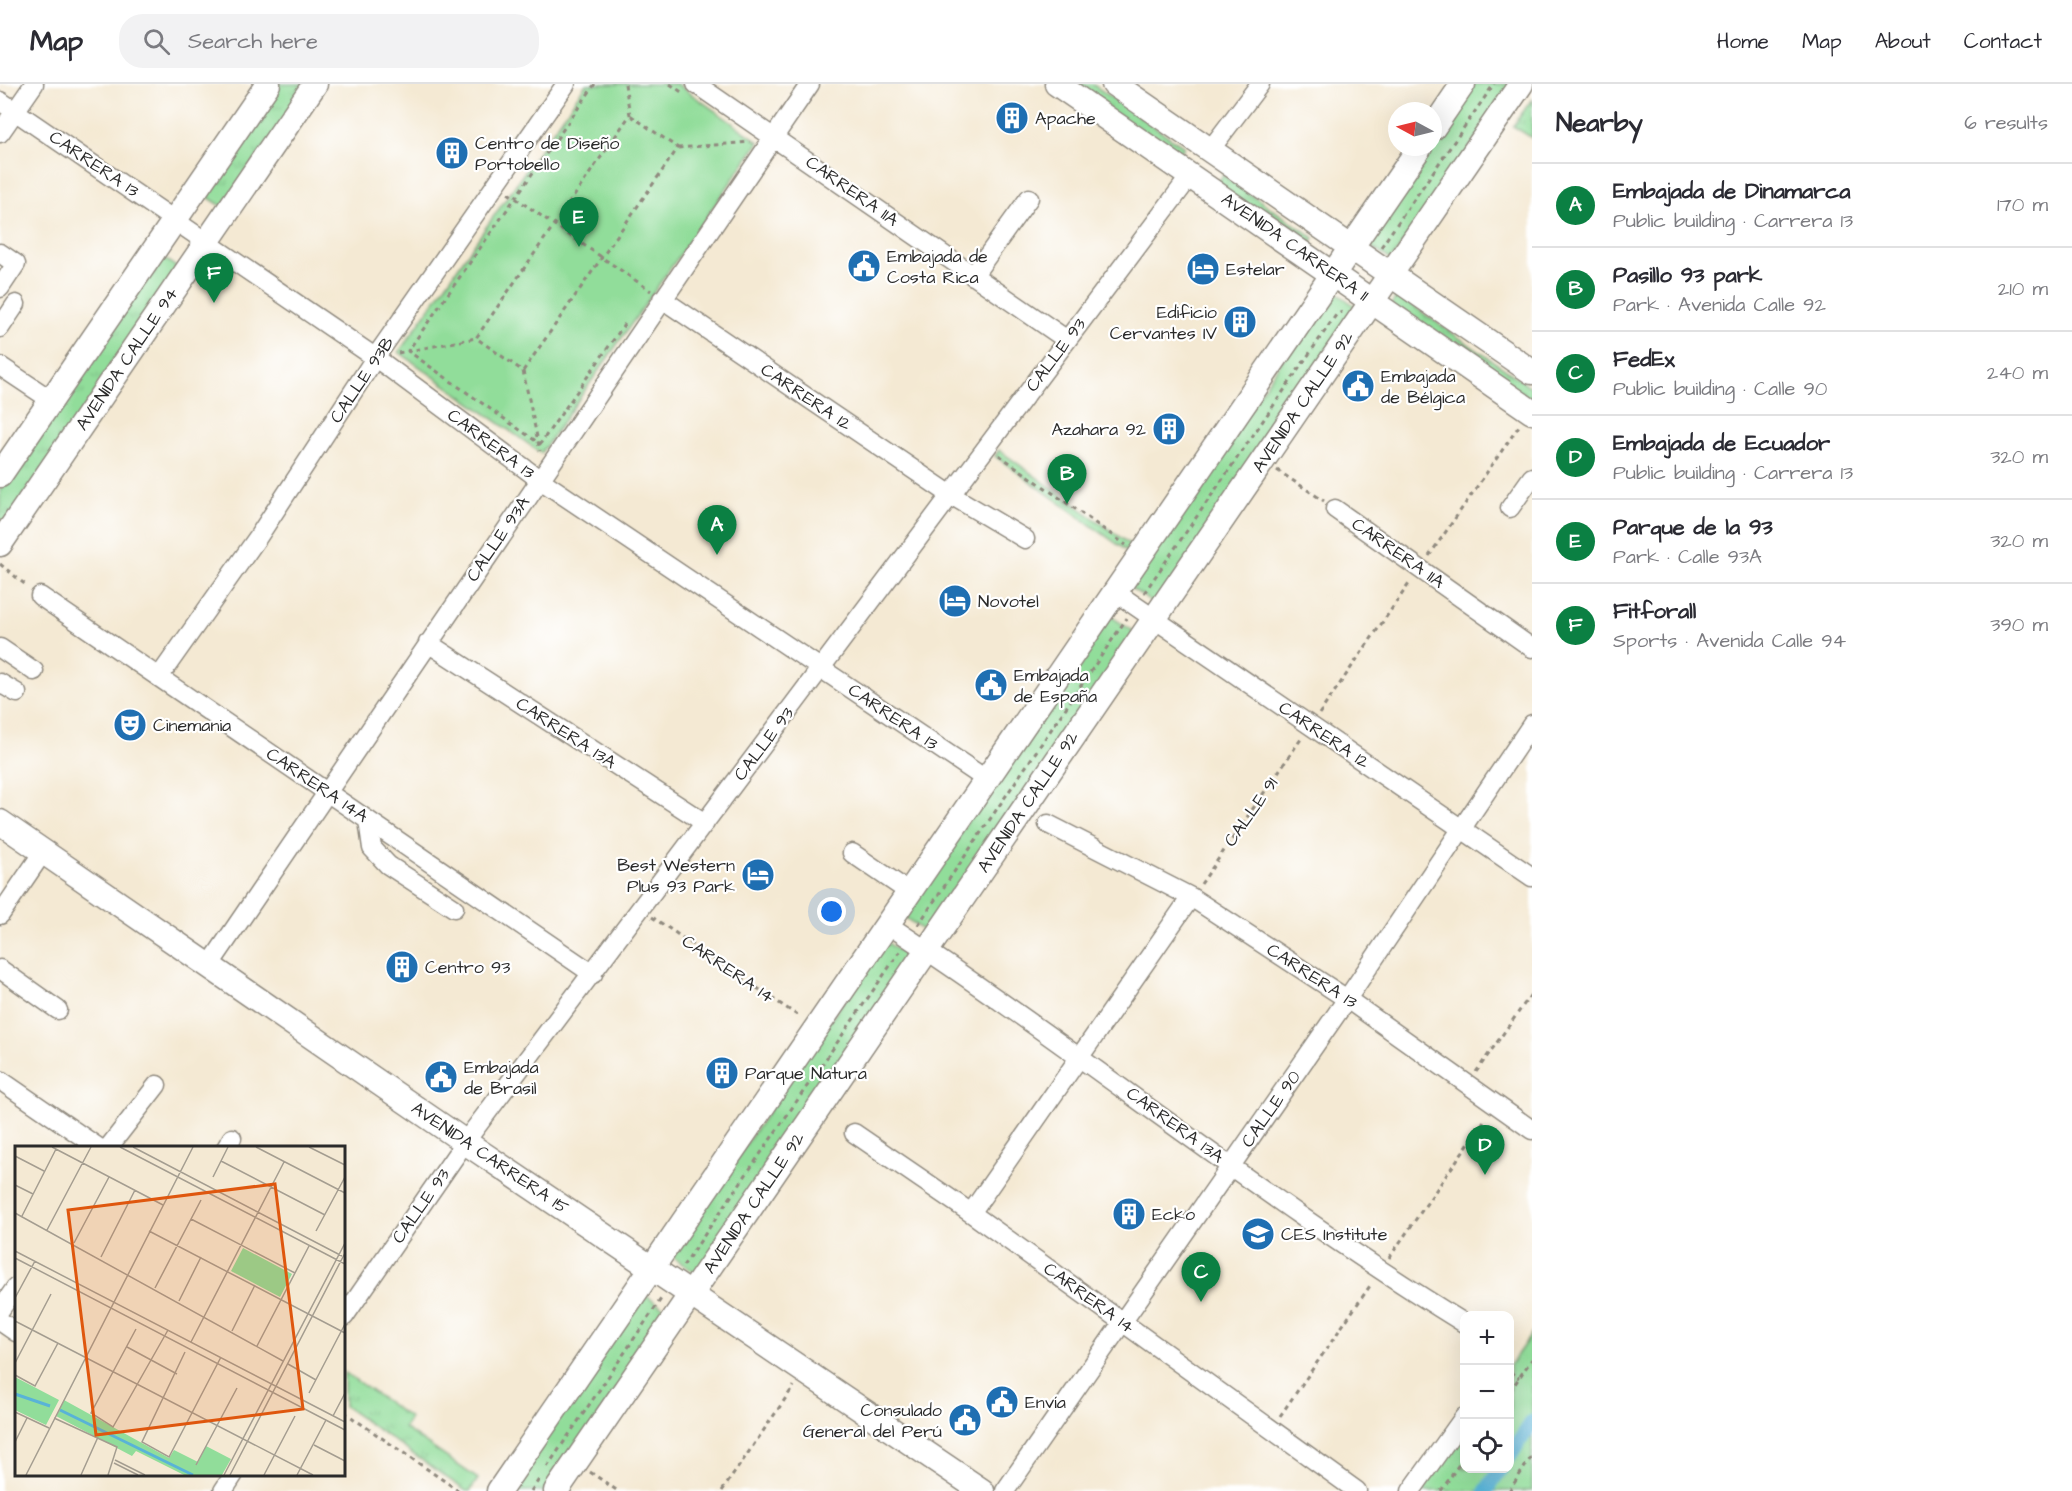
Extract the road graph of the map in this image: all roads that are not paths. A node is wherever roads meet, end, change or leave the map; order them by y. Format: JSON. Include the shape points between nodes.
{"nodes":[{"id":1,"x":34,"y":84,"type":"edge"},
{"id":2,"x":268,"y":84,"type":"edge"},
{"id":3,"x":315,"y":84,"type":"edge"},
{"id":4,"x":566,"y":84,"type":"edge"},
{"id":5,"x":810,"y":84,"type":"edge"},
{"id":6,"x":1057,"y":84,"type":"edge"},
{"id":7,"x":1114,"y":84,"type":"edge"},
{"id":8,"x":1260,"y":84,"type":"edge"},
{"id":9,"x":1463,"y":84,"type":"edge"},
{"id":10,"x":1521,"y":84,"type":"edge"},
{"id":11,"x":692,"y":90,"type":"edge"},
{"id":12,"x":8,"y":106,"type":"edge"},
{"id":13,"x":1442,"y":115,"type":"edge"},
{"id":14,"x":0,"y":133,"type":"edge"},
{"id":15,"x":774,"y":137,"type":"junction"},
{"id":16,"x":1210,"y":150,"type":"junction"},
{"id":17,"x":1416,"y":156,"type":"edge"},
{"id":18,"x":1191,"y":175,"type":"junction"},
{"id":19,"x":1029,"y":198,"type":"dead end"},
{"id":20,"x":175,"y":219,"type":"junction"},
{"id":21,"x":207,"y":242,"type":"junction"},
{"id":22,"x":0,"y":253,"type":"edge"},
{"id":23,"x":1371,"y":261,"type":"junction"},
{"id":24,"x":1332,"y":275,"type":"junction"},
{"id":25,"x":974,"y":276,"type":"junction"},
{"id":26,"x":0,"y":288,"type":"edge"},
{"id":27,"x":655,"y":294,"type":"junction"},
{"id":28,"x":1372,"y":302,"type":"junction"},
{"id":29,"x":16,"y":304,"type":"dead end"},
{"id":30,"x":0,"y":328,"type":"edge"},
{"id":31,"x":1067,"y":340,"type":"junction"},
{"id":32,"x":384,"y":356,"type":"junction"},
{"id":33,"x":0,"y":366,"type":"edge"},
{"id":34,"x":1532,"y":372,"type":"edge"},
{"id":35,"x":51,"y":400,"type":"junction"},
{"id":36,"x":1531,"y":411,"type":"edge"},
{"id":37,"x":0,"y":475,"type":"edge"},
{"id":38,"x":1532,"y":477,"type":"edge"},
{"id":39,"x":539,"y":479,"type":"junction"},
{"id":40,"x":951,"y":495,"type":"junction"},
{"id":41,"x":1510,"y":508,"type":"dead end"},
{"id":42,"x":1335,"y":509,"type":"road end"},
{"id":43,"x":1025,"y":539,"type":"dead end"},
{"id":44,"x":0,"y":544,"type":"edge"},
{"id":45,"x":1115,"y":592,"type":"junction"},
{"id":46,"x":40,"y":596,"type":"road end"},
{"id":47,"x":1145,"y":612,"type":"junction"},
{"id":48,"x":428,"y":643,"type":"junction"},
{"id":49,"x":0,"y":648,"type":"edge"},
{"id":50,"x":1532,"y":648,"type":"edge"},
{"id":51,"x":821,"y":668,"type":"junction"},
{"id":52,"x":34,"y":671,"type":"dead end"},
{"id":53,"x":159,"y":677,"type":"junction"},
{"id":54,"x":0,"y":683,"type":"edge"},
{"id":55,"x":17,"y":693,"type":"dead end"},
{"id":56,"x":1532,"y":724,"type":"edge"},
{"id":57,"x":987,"y":780,"type":"junction"},
{"id":58,"x":326,"y":791,"type":"junction"},
{"id":59,"x":368,"y":820,"type":"junction"},
{"id":60,"x":0,"y":822,"type":"edge"},
{"id":61,"x":705,"y":823,"type":"junction"},
{"id":62,"x":1048,"y":824,"type":"dead end"},
{"id":63,"x":1461,"y":829,"type":"junction"},
{"id":64,"x":43,"y":852,"type":"junction"},
{"id":65,"x":852,"y":853,"type":"dead end"},
{"id":66,"x":1532,"y":878,"type":"edge"},
{"id":67,"x":909,"y":892,"type":"junction"},
{"id":68,"x":1191,"y":897,"type":"junction"},
{"id":69,"x":454,"y":908,"type":"dead end"},
{"id":70,"x":0,"y":915,"type":"edge"},
{"id":71,"x":887,"y":924,"type":"junction"},
{"id":72,"x":918,"y":945,"type":"junction"},
{"id":73,"x":209,"y":966,"type":"junction"},
{"id":74,"x":0,"y":969,"type":"edge"},
{"id":75,"x":594,"y":974,"type":"junction"},
{"id":76,"x":1347,"y":999,"type":"junction"},
{"id":77,"x":58,"y":1010,"type":"dead end"},
{"id":78,"x":1080,"y":1057,"type":"junction"},
{"id":79,"x":0,"y":1080,"type":"edge"},
{"id":80,"x":157,"y":1085,"type":"dead end"},
{"id":81,"x":1532,"y":1130,"type":"edge"},
{"id":82,"x":854,"y":1133,"type":"dead end"},
{"id":83,"x":465,"y":1142,"type":"junction"},
{"id":84,"x":96,"y":1146,"type":"edge"},
{"id":85,"x":110,"y":1146,"type":"edge"},
{"id":86,"x":1231,"y":1166,"type":"junction"},
{"id":87,"x":971,"y":1213,"type":"junction"},
{"id":88,"x":652,"y":1268,"type":"junction"},
{"id":89,"x":15,"y":1288,"type":"edge"},
{"id":90,"x":682,"y":1288,"type":"junction"},
{"id":91,"x":0,"y":1310,"type":"edge"},
{"id":92,"x":345,"y":1314,"type":"edge"},
{"id":93,"x":0,"y":1320,"type":"edge"},
{"id":94,"x":1460,"y":1321,"type":"edge"},
{"id":95,"x":1124,"y":1324,"type":"junction"},
{"id":96,"x":15,"y":1331,"type":"edge"},
{"id":97,"x":1463,"y":1419,"type":"edge"},
{"id":98,"x":499,"y":1491,"type":"edge"},
{"id":99,"x":556,"y":1491,"type":"edge"},
{"id":100,"x":982,"y":1491,"type":"edge"},
{"id":101,"x":1005,"y":1491,"type":"edge"},
{"id":102,"x":1357,"y":1491,"type":"edge"},
{"id":103,"x":1411,"y":1491,"type":"edge"}],
"edges":[{"from":1,"to":12,"type":"street"},
{"from":2,"to":20,"type":"main road"},
{"from":3,"to":21,"type":"main road","name":"AVENIDA CALLE 94"},
{"from":4,"to":32,"type":"street","name":"CALLE 93B"},
{"from":5,"to":15,"type":"street","name":"CALLE 93A"},
{"from":6,"to":18,"type":"main road","name":"AVENIDA CARRERA 11"},
{"from":7,"to":16,"type":"main road","name":"AVENIDA CARRERA 11"},
{"from":8,"to":16,"type":"street"},
{"from":9,"to":13,"type":"main road"},
{"from":10,"to":23,"type":"main road","name":"AVENIDA CALLE 92"},
{"from":11,"to":15,"type":"street","name":"CARRERA 11A"},
{"from":12,"to":14,"type":"street"},
{"from":12,"to":20,"type":"street","name":"CARRERA 13"},
{"from":15,"to":25,"type":"street","name":"CARRERA 11A"},
{"from":15,"to":27,"type":"street","name":"CALLE 93A"},
{"from":16,"to":23,"type":"main road","name":"AVENIDA CARRERA 11"},
{"from":17,"to":23,"type":"main road","name":"AVENIDA CALLE 92"},
{"from":18,"to":24,"type":"main road","name":"AVENIDA CARRERA 11"},
{"from":18,"to":31,"type":"street","name":"CALLE 93"},
{"from":19,"to":25,"type":"street"},
{"from":20,"to":21,"type":"street","name":"CARRERA 13"},
{"from":20,"to":35,"type":"main road"},
{"from":21,"to":32,"type":"street","name":"CARRERA 13"},
{"from":21,"to":44,"type":"main road","name":"AVENIDA CALLE 94"},
{"from":22,"to":26,"type":"street","via":[[16,264]]},
{"from":23,"to":24,"type":"main road","name":"AVENIDA CALLE 92"},
{"from":23,"to":28,"type":"main road","name":"AVENIDA CALLE 92"},
{"from":23,"to":34,"type":"main road","name":"AVENIDA CARRERA 11"},
{"from":24,"to":28,"type":"main road","name":"AVENIDA CARRERA 11"},
{"from":24,"to":45,"type":"main road","name":"AVENIDA CALLE 92"},
{"from":25,"to":31,"type":"street","name":"CARRERA 11A"},
{"from":27,"to":39,"type":"street","name":"CALLE 93A"},
{"from":27,"to":40,"type":"street","name":"CARRERA 12"},
{"from":28,"to":36,"type":"main road","name":"AVENIDA CARRERA 11"},
{"from":28,"to":47,"type":"main road","name":"AVENIDA CALLE 92","via":[[1263,461]]},
{"from":29,"to":30,"type":"street"},
{"from":31,"to":40,"type":"street","name":"CALLE 93"},
{"from":32,"to":39,"type":"street","name":"CARRERA 13"},
{"from":32,"to":53,"type":"street","name":"CALLE 93B"},
{"from":33,"to":35,"type":"street"},
{"from":35,"to":37,"type":"main road"},
{"from":38,"to":41,"type":"street"},
{"from":39,"to":48,"type":"street","name":"CALLE 93A"},
{"from":39,"to":51,"type":"street","name":"CARRERA 13"},
{"from":40,"to":43,"type":"street","name":"CARRERA 12"},
{"from":40,"to":51,"type":"street","name":"CALLE 93"},
{"from":42,"to":50,"type":"street","name":"CARRERA 11A"},
{"from":45,"to":47,"type":"street","name":"CARRERA 12"},
{"from":45,"to":57,"type":"main road","name":"AVENIDA CALLE 92"},
{"from":46,"to":53,"type":"street","name":"CARRERA 14A"},
{"from":47,"to":63,"type":"street","name":"CARRERA 12"},
{"from":47,"to":72,"type":"main road","name":"AVENIDA CALLE 92"},
{"from":48,"to":58,"type":"street","name":"CALLE 93A"},
{"from":48,"to":61,"type":"street","name":"CARRERA 13A"},
{"from":49,"to":52,"type":"street"},
{"from":51,"to":57,"type":"street","name":"CARRERA 13"},
{"from":51,"to":61,"type":"street","name":"CALLE 93"},
{"from":53,"to":58,"type":"street","name":"CARRERA 14A"},
{"from":54,"to":55,"type":"street"},
{"from":56,"to":63,"type":"street","name":"CALLE 90"},
{"from":57,"to":67,"type":"main road","name":"AVENIDA CALLE 92"},
{"from":58,"to":59,"type":"street","name":"CARRERA 14A"},
{"from":58,"to":73,"type":"street","name":"CALLE 93A"},
{"from":59,"to":69,"type":"street","via":[[372,848],[388,865]]},
{"from":59,"to":75,"type":"street","name":"CARRERA 14A"},
{"from":60,"to":64,"type":"main road","name":"AVENIDA CARRERA 15"},
{"from":61,"to":75,"type":"street","name":"CALLE 93"},
{"from":62,"to":68,"type":"street","name":"CARRERA 13"},
{"from":63,"to":66,"type":"street","name":"CARRERA 12"},
{"from":63,"to":76,"type":"street","name":"CALLE 90"},
{"from":64,"to":70,"type":"street"},
{"from":64,"to":73,"type":"main road","name":"AVENIDA CARRERA 15"},
{"from":65,"to":67,"type":"street"},
{"from":67,"to":71,"type":"main road","name":"AVENIDA CALLE 92"},
{"from":68,"to":76,"type":"street","name":"CARRERA 13"},
{"from":68,"to":78,"type":"street"},
{"from":71,"to":72,"type":"street","name":"CARRERA 13A"},
{"from":71,"to":88,"type":"main road","name":"AVENIDA CALLE 92"},
{"from":72,"to":78,"type":"street","name":"CARRERA 13A"},
{"from":72,"to":90,"type":"main road","name":"AVENIDA CALLE 92"},
{"from":73,"to":83,"type":"main road","name":"AVENIDA CARRERA 15"},
{"from":74,"to":77,"type":"street"},
{"from":75,"to":83,"type":"street","name":"CALLE 93"},
{"from":76,"to":81,"type":"street","name":"CARRERA 13"},
{"from":76,"to":86,"type":"street","name":"CALLE 90"},
{"from":78,"to":86,"type":"street","name":"CARRERA 13A"},
{"from":78,"to":87,"type":"street"},
{"from":79,"to":84,"type":"street"},
{"from":80,"to":85,"type":"street"},
{"from":82,"to":87,"type":"street","name":"CARRERA 14"},
{"from":83,"to":88,"type":"main road","name":"AVENIDA CARRERA 15"},
{"from":83,"to":92,"type":"street","name":"CALLE 93"},
{"from":86,"to":94,"type":"street","name":"CARRERA 13A","via":[[1380,1271]]},
{"from":86,"to":95,"type":"street","name":"CALLE 90"},
{"from":87,"to":95,"type":"street","name":"CARRERA 14"},
{"from":88,"to":90,"type":"main road","name":"AVENIDA CARRERA 15"},
{"from":88,"to":98,"type":"main road","name":"AVENIDA CALLE 92","via":[[565,1385]]},
{"from":89,"to":91,"type":"street"},
{"from":90,"to":99,"type":"main road","name":"AVENIDA CALLE 92"},
{"from":90,"to":100,"type":"main road","name":"AVENIDA CARRERA 15"},
{"from":93,"to":96,"type":"street"},
{"from":95,"to":101,"type":"street","name":"CALLE 90"},
{"from":95,"to":102,"type":"street","name":"CARRERA 14"},
{"from":97,"to":103,"type":"street"}]}
